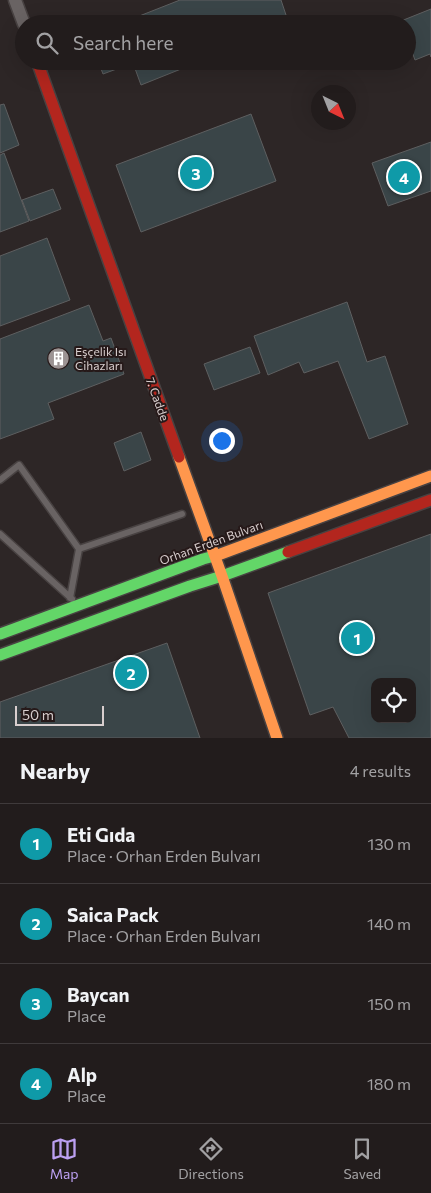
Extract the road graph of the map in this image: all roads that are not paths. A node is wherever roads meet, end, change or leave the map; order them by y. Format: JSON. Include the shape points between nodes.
{"nodes":[{"id":1,"x":15,"y":0,"type":"edge"},
{"id":2,"x":21,"y":15,"type":"edge"},
{"id":3,"x":40,"y":70,"type":"edge"},
{"id":4,"x":431,"y":476,"type":"edge"},
{"id":5,"x":0,"y":480,"type":"edge"},
{"id":6,"x":431,"y":500,"type":"edge"},
{"id":7,"x":182,"y":514,"type":"dead end"},
{"id":8,"x":0,"y":534,"type":"edge"},
{"id":9,"x":79,"y":548,"type":"junction"},
{"id":10,"x":215,"y":556,"type":"junction"},
{"id":11,"x":222,"y":576,"type":"junction"},
{"id":12,"x":74,"y":601,"type":"junction"},
{"id":13,"x":0,"y":634,"type":"edge"},
{"id":14,"x":0,"y":655,"type":"edge"},
{"id":15,"x":277,"y":738,"type":"edge"}],
"edges":[{"from":1,"to":2,"type":"street"},
{"from":3,"to":10,"type":"street","name":"7. Cadde"},
{"from":4,"to":10,"type":"street","name":"Orhan Erden Bulvarı"},
{"from":5,"to":9,"type":"lane","via":[[19,465]]},
{"from":6,"to":11,"type":"street"},
{"from":7,"to":9,"type":"lane"},
{"from":8,"to":12,"type":"lane"},
{"from":9,"to":12,"type":"lane"},
{"from":10,"to":11,"type":"street","name":"7. Cadde"},
{"from":10,"to":12,"type":"street","name":"Orhan Erden Bulvarı"},
{"from":11,"to":14,"type":"street"},
{"from":11,"to":15,"type":"street","name":"7. Cadde"},
{"from":12,"to":13,"type":"street","name":"Orhan Erden Bulvarı"}]}
